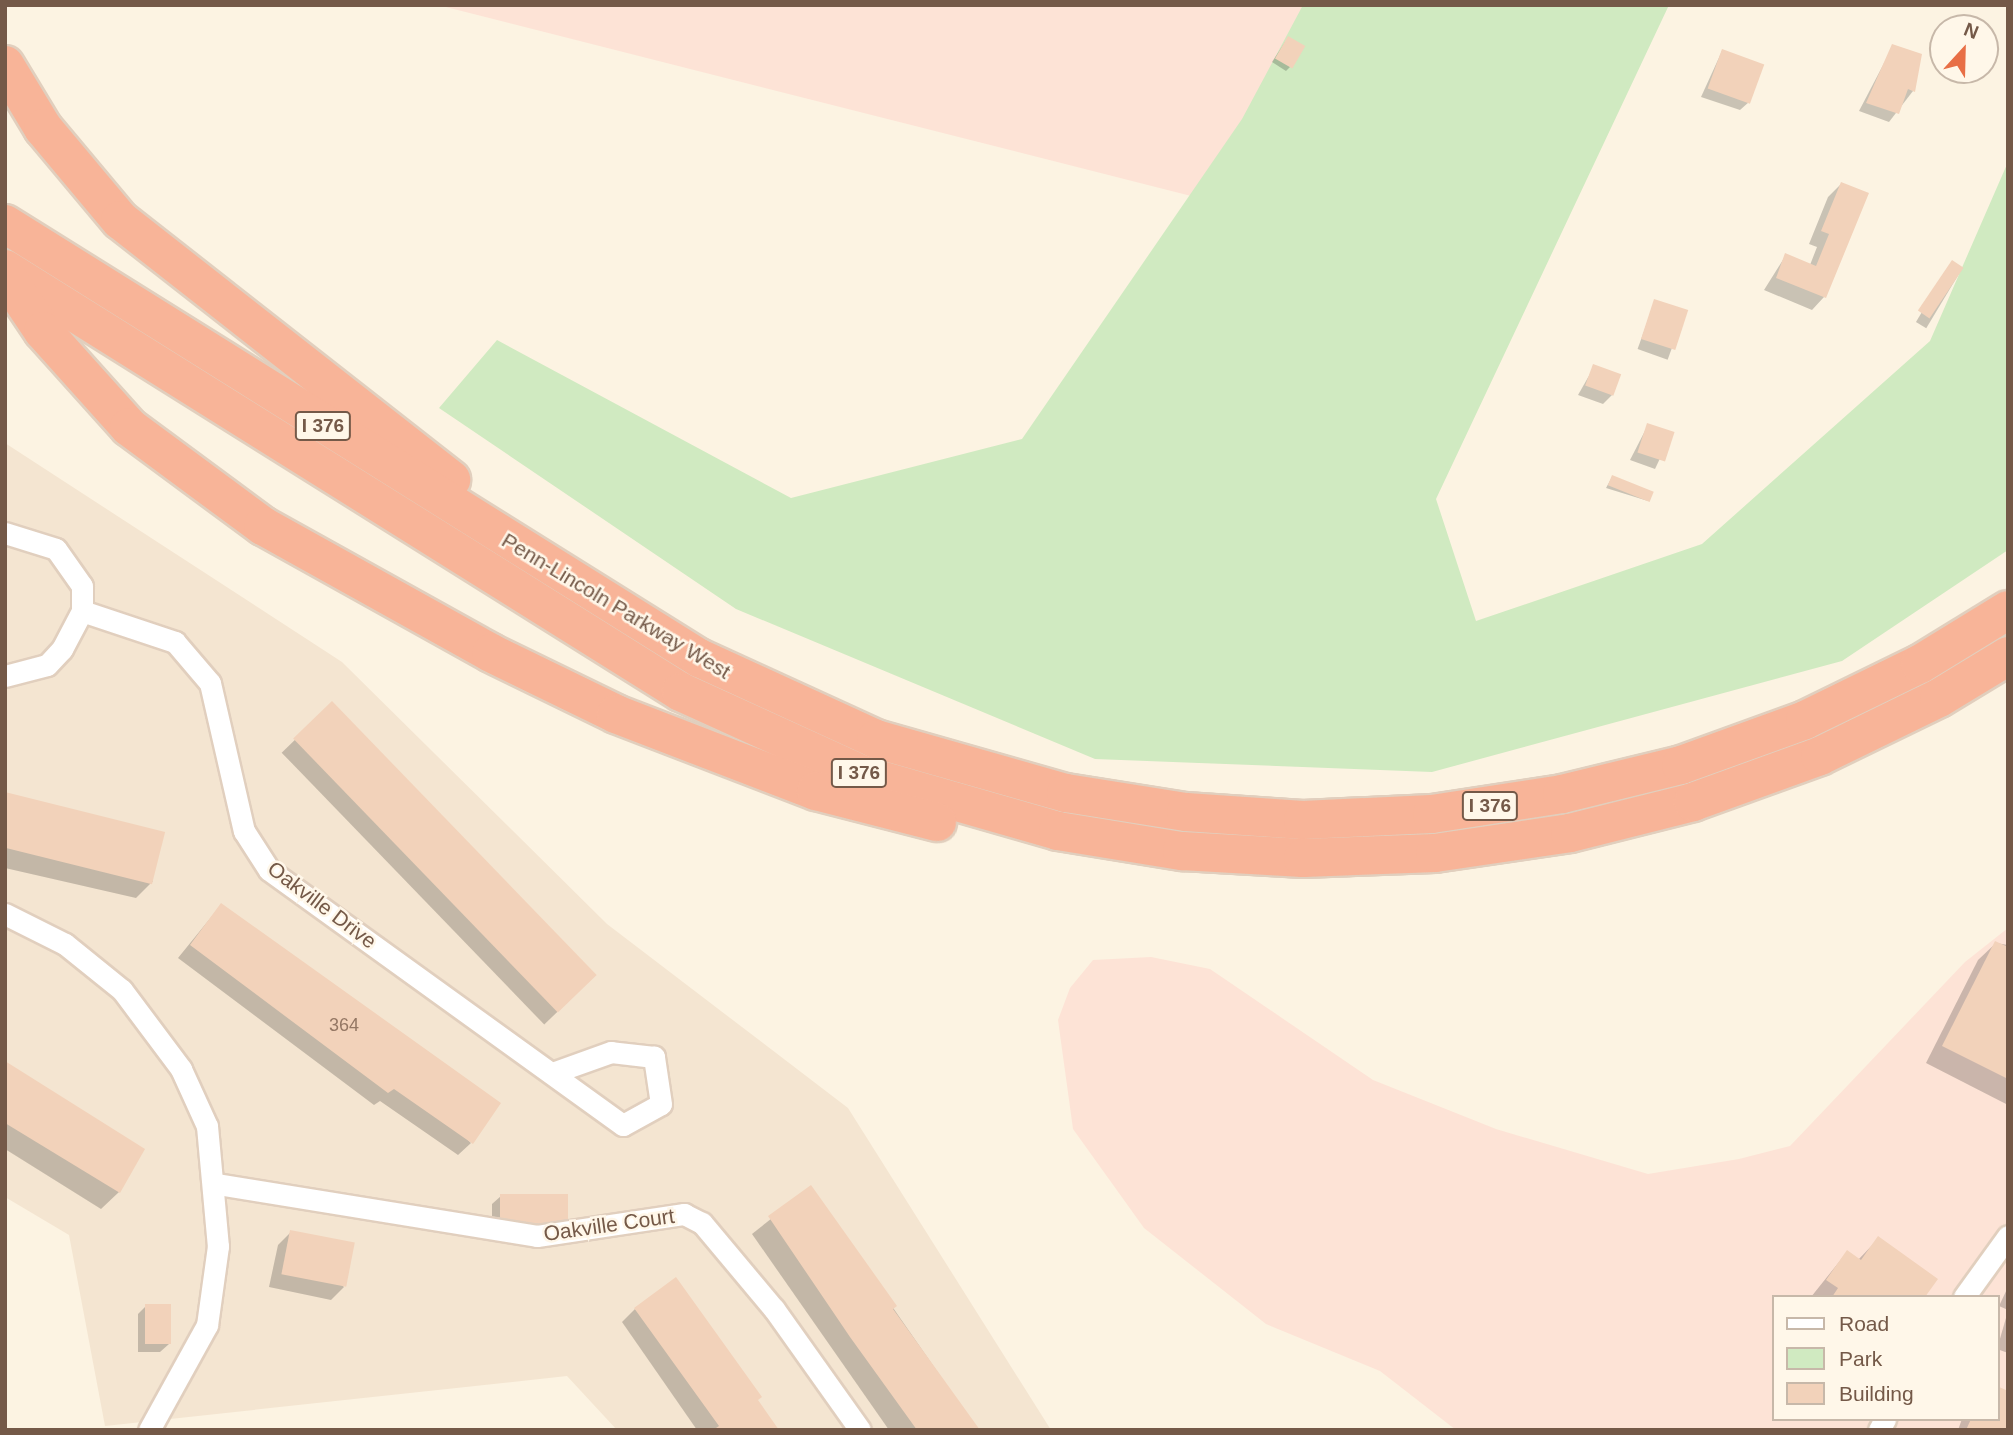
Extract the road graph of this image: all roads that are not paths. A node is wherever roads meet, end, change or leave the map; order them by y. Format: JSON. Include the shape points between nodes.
{"nodes":[{"id":1,"x":5,"y":65,"type":"edge"},
{"id":2,"x":5,"y":224,"type":"edge"},
{"id":3,"x":5,"y":269,"type":"edge"},
{"id":4,"x":5,"y":276,"type":"edge"},
{"id":5,"x":5,"y":533,"type":"edge"},
{"id":6,"x":2008,"y":610,"type":"edge"},
{"id":7,"x":82,"y":611,"type":"junction"},
{"id":8,"x":642,"y":626,"type":"junction"},
{"id":9,"x":2008,"y":656,"type":"edge"},
{"id":10,"x":5,"y":676,"type":"edge"},
{"id":11,"x":1182,"y":850,"type":"junction"},
{"id":12,"x":5,"y":914,"type":"edge"},
{"id":13,"x":555,"y":1072,"type":"junction"},
{"id":14,"x":217,"y":1184,"type":"junction"},
{"id":15,"x":2008,"y":1236,"type":"edge"},
{"id":16,"x":1965,"y":1295,"type":"edge"},
{"id":17,"x":149,"y":1430,"type":"edge"},
{"id":18,"x":860,"y":1430,"type":"edge"}],
"edges":[{"from":1,"to":8,"type":"highway","via":[[68,162],[149,247]]},
{"from":2,"to":8,"type":"highway","name":"Penn-Lincoln Parkway West","number":"I 376"},
{"from":3,"to":11,"type":"highway","name":"Penn-Lincoln Parkway West","number":"I 376","via":[[563,622],[739,721],[926,797],[1058,831]]},
{"from":4,"to":11,"type":"highway","via":[[43,331],[128,426],[215,496],[491,653],[616,714],[752,769],[880,810],[999,832]]},
{"from":5,"to":7,"type":"street","via":[[56,549],[82,586]]},
{"from":6,"to":8,"type":"highway","name":"Penn-Lincoln Parkway West","number":"I 376","via":[[1862,694],[1681,765],[1498,806],[1303,820],[1129,804],[938,760],[815,715]]},
{"from":7,"to":10,"type":"street","via":[[47,665]]},
{"from":7,"to":13,"type":"street","name":"Oakville Drive","via":[[175,642],[210,683],[244,831],[268,870]]},
{"from":9,"to":11,"type":"highway","name":"Penn-Lincoln Parkway West","number":"I 376","via":[[1939,698],[1820,756],[1631,819],[1435,853],[1303,859]]},
{"from":12,"to":14,"type":"street","via":[[65,944],[130,1000],[181,1069],[207,1126]]},
{"from":13,"to":13,"type":"street","name":"Oakville Drive","via":[[623,1125],[661,1104],[654,1058],[611,1052]]},
{"from":14,"to":17,"type":"street","via":[[218,1247],[207,1325]]},
{"from":14,"to":18,"type":"street","name":"Oakville Court","via":[[537,1236],[684,1214],[702,1223],[774,1309]]},
{"from":15,"to":16,"type":"street"}]}
